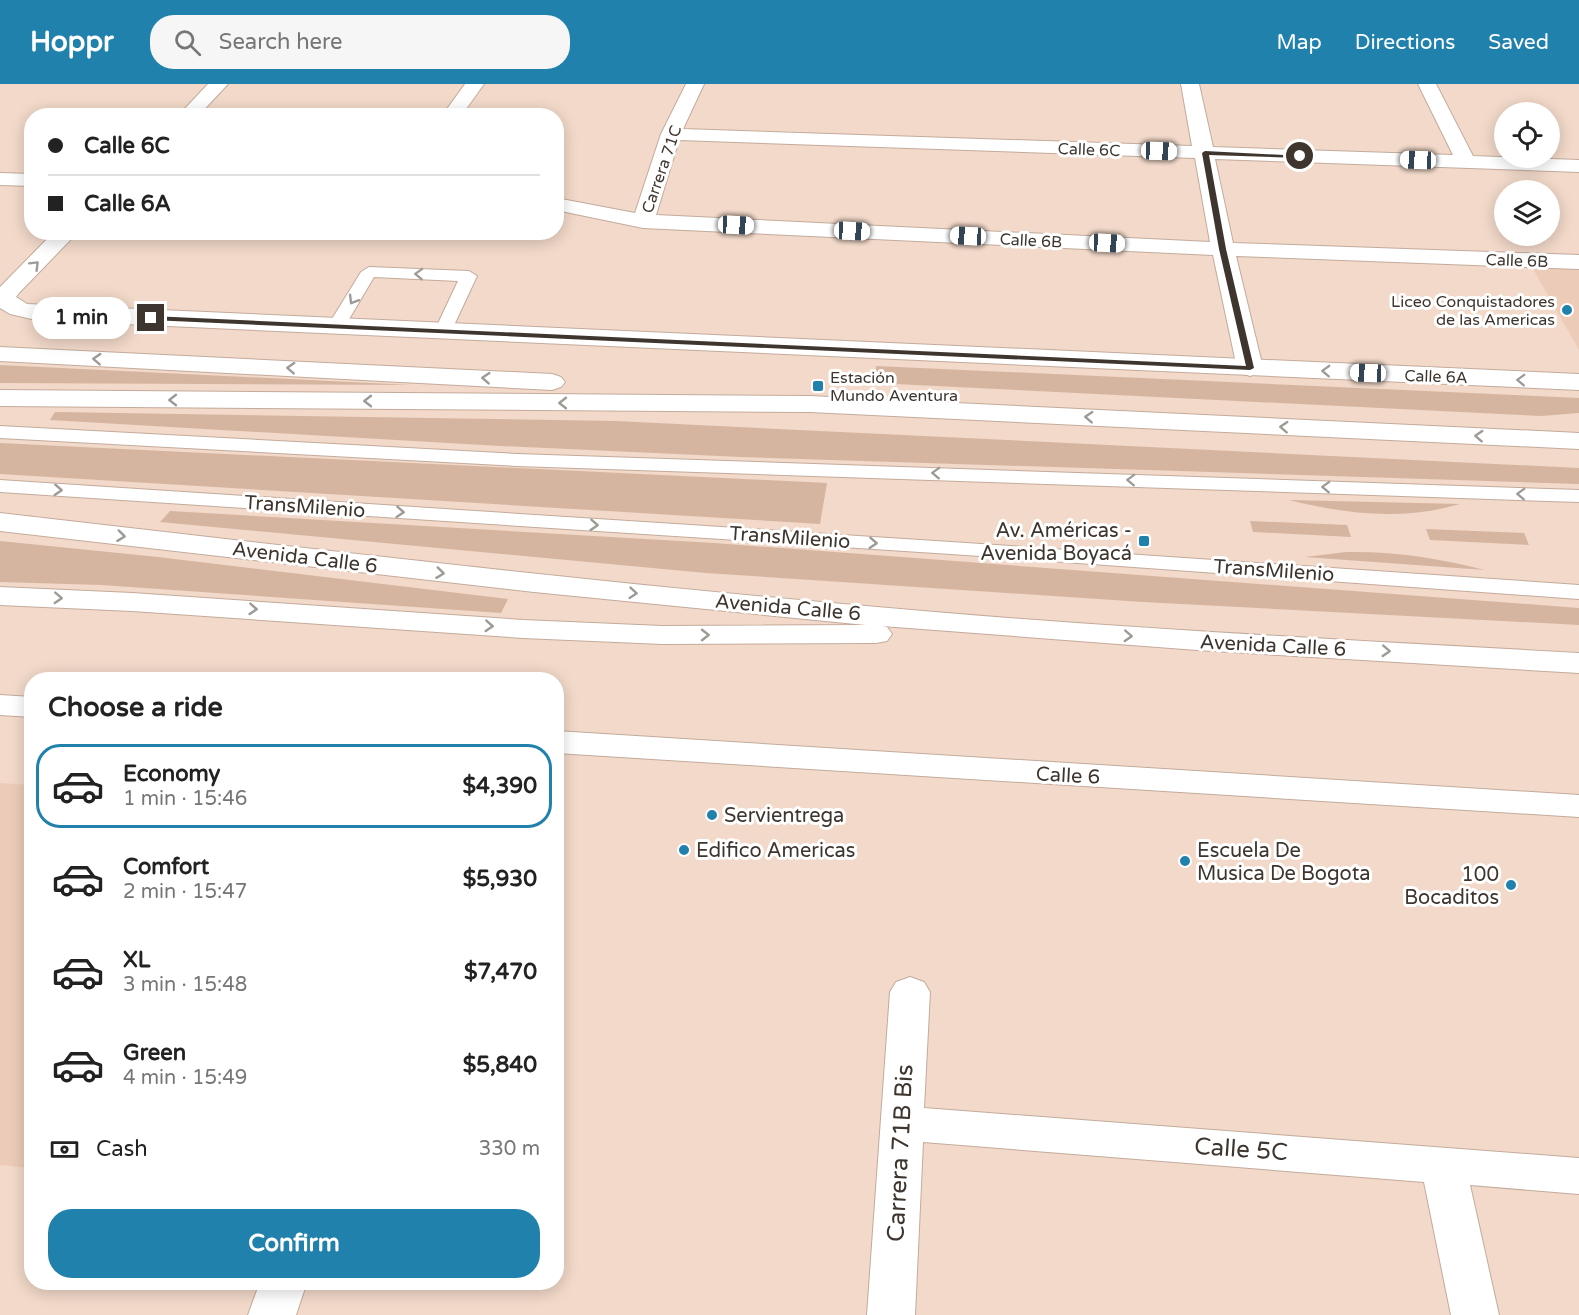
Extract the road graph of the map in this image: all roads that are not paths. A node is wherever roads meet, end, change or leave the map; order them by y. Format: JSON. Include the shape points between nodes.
{"nodes":[{"id":1,"x":219,"y":84,"type":"edge"},
{"id":2,"x":474,"y":84,"type":"edge"},
{"id":3,"x":695,"y":84,"type":"edge"},
{"id":4,"x":1190,"y":84,"type":"edge"},
{"id":5,"x":1427,"y":84,"type":"edge"},
{"id":6,"x":195,"y":108,"type":"edge"},
{"id":7,"x":457,"y":108,"type":"edge"},
{"id":8,"x":671,"y":134,"type":"junction"},
{"id":9,"x":1205,"y":153,"type":"junction"},
{"id":10,"x":1466,"y":162,"type":"junction"},
{"id":11,"x":1579,"y":166,"type":"edge"},
{"id":12,"x":0,"y":179,"type":"edge"},
{"id":13,"x":24,"y":180,"type":"edge"},
{"id":14,"x":564,"y":205,"type":"edge"},
{"id":15,"x":643,"y":220,"type":"junction"},
{"id":16,"x":59,"y":240,"type":"edge"},
{"id":17,"x":1223,"y":249,"type":"junction"},
{"id":18,"x":1579,"y":262,"type":"edge"},
{"id":19,"x":336,"y":327,"type":"junction"},
{"id":20,"x":443,"y":332,"type":"junction"},
{"id":21,"x":0,"y":354,"type":"edge"},
{"id":22,"x":1250,"y":368,"type":"junction"},
{"id":23,"x":1579,"y":382,"type":"edge"},
{"id":24,"x":0,"y":398,"type":"edge"},
{"id":25,"x":810,"y":404,"type":"junction"},
{"id":26,"x":0,"y":432,"type":"edge"},
{"id":27,"x":1579,"y":441,"type":"edge"},
{"id":28,"x":0,"y":486,"type":"edge"},
{"id":29,"x":1579,"y":496,"type":"edge"},
{"id":30,"x":0,"y":522,"type":"edge"},
{"id":31,"x":1579,"y":592,"type":"edge"},
{"id":32,"x":0,"y":596,"type":"edge"},
{"id":33,"x":1070,"y":632,"type":"junction"},
{"id":34,"x":1579,"y":663,"type":"edge"},
{"id":35,"x":0,"y":705,"type":"edge"},
{"id":36,"x":24,"y":706,"type":"edge"},
{"id":37,"x":564,"y":743,"type":"edge"},
{"id":38,"x":1579,"y":806,"type":"edge"},
{"id":39,"x":910,"y":992,"type":"dead end"},
{"id":40,"x":902,"y":1123,"type":"junction"},
{"id":41,"x":1443,"y":1165,"type":"junction"},
{"id":42,"x":1579,"y":1176,"type":"edge"},
{"id":43,"x":281,"y":1290,"type":"edge"},
{"id":44,"x":272,"y":1315,"type":"edge"},
{"id":45,"x":891,"y":1315,"type":"edge"},
{"id":46,"x":1475,"y":1315,"type":"edge"}],
"edges":[{"from":1,"to":6,"type":"main road"},
{"from":2,"to":7,"type":"main road"},
{"from":3,"to":8,"type":"main road","name":"Carrera 71C"},
{"from":4,"to":9,"type":"main road"},
{"from":5,"to":10,"type":"main road"},
{"from":8,"to":9,"type":"main road","name":"Calle 6C"},
{"from":8,"to":15,"type":"main road","name":"Carrera 71C"},
{"from":9,"to":10,"type":"main road","name":"Calle 6C"},
{"from":9,"to":17,"type":"main road"},
{"from":10,"to":11,"type":"main road","name":"Calle 6C"},
{"from":12,"to":13,"type":"main road"},
{"from":14,"to":15,"type":"main road","name":"Calle 6B"},
{"from":15,"to":17,"type":"main road","name":"Calle 6B"},
{"from":19,"to":16,"type":"main road","name":"Calle 6A","one_way":true,"via":[[16,309],[4,298]]},
{"from":17,"to":18,"type":"main road","name":"Calle 6B"},
{"from":17,"to":22,"type":"main road"},
{"from":19,"to":20,"type":"main road","name":"Calle 6A"},
{"from":20,"to":19,"type":"lane","one_way":true,"via":[[469,276],[369,272]]},
{"from":20,"to":22,"type":"main road","name":"Calle 6A"},
{"from":25,"to":21,"type":"main road","one_way":true,"via":[[458,376]]},
{"from":23,"to":22,"type":"main road","name":"Calle 6A","one_way":true},
{"from":25,"to":24,"type":"main road","one_way":true},
{"from":27,"to":25,"type":"main road","one_way":true},
{"from":29,"to":26,"type":"lane","one_way":true,"via":[[517,460]]},
{"from":28,"to":31,"type":"lane","name":"TransMilenio","one_way":true},
{"from":30,"to":33,"type":"main road","name":"Avenida Calle 6","one_way":true,"via":[[561,587]]},
{"from":32,"to":33,"type":"main road","one_way":true,"via":[[662,635]]},
{"from":33,"to":34,"type":"main road","name":"Avenida Calle 6","one_way":true},
{"from":35,"to":36,"type":"main road"},
{"from":37,"to":38,"type":"main road","name":"Calle 6"},
{"from":39,"to":40,"type":"main road","name":"Carrera 71B Bis"},
{"from":40,"to":41,"type":"main road","name":"Calle 5C"},
{"from":40,"to":45,"type":"main road","name":"Carrera 71B Bis"},
{"from":41,"to":42,"type":"main road","name":"Calle 5C"},
{"from":41,"to":46,"type":"main road"},
{"from":43,"to":44,"type":"main road"}]}
